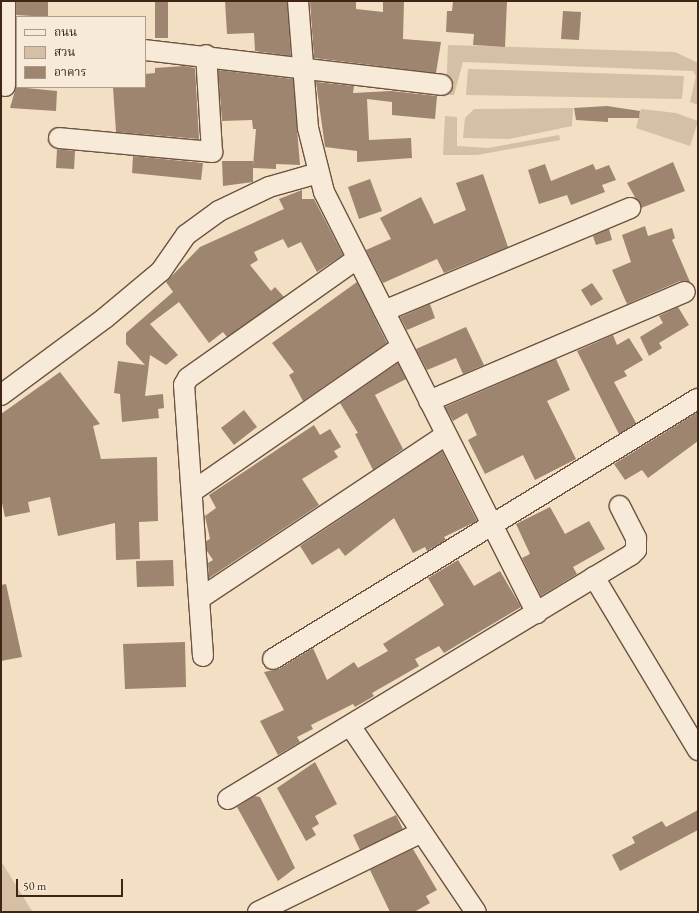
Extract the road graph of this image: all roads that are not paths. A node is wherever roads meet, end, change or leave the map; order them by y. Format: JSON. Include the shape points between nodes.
{"nodes":[{"id":1,"x":5,"y":1,"type":"edge"},
{"id":2,"x":298,"y":1,"type":"edge"},
{"id":3,"x":11,"y":37,"type":"edge"},
{"id":4,"x":146,"y":50,"type":"edge"},
{"id":5,"x":206,"y":55,"type":"junction"},
{"id":6,"x":304,"y":68,"type":"junction"},
{"id":7,"x":442,"y":84,"type":"dead end"},
{"id":8,"x":5,"y":86,"type":"dead end"},
{"id":9,"x":59,"y":138,"type":"dead end"},
{"id":10,"x":318,"y":173,"type":"junction"},
{"id":11,"x":630,"y":208,"type":"dead end"},
{"id":12,"x":357,"y":259,"type":"junction"},
{"id":13,"x":685,"y":292,"type":"dead end"},
{"id":14,"x":384,"y":311,"type":"junction"},
{"id":15,"x":401,"y":347,"type":"junction"},
{"id":16,"x":1,"y":394,"type":"edge"},
{"id":17,"x":698,"y":399,"type":"edge"},
{"id":18,"x":429,"y":401,"type":"junction"},
{"id":19,"x":446,"y":435,"type":"junction"},
{"id":20,"x":192,"y":491,"type":"junction"},
{"id":21,"x":620,"y":506,"type":"dead end"},
{"id":22,"x":491,"y":524,"type":"junction"},
{"id":23,"x":594,"y":577,"type":"junction"},
{"id":24,"x":199,"y":599,"type":"junction"},
{"id":25,"x":537,"y":613,"type":"junction"},
{"id":26,"x":204,"y":656,"type":"dead end"},
{"id":27,"x":273,"y":660,"type":"dead end"},
{"id":28,"x":351,"y":728,"type":"junction"},
{"id":29,"x":698,"y":750,"type":"edge"},
{"id":30,"x":228,"y":799,"type":"dead end"},
{"id":31,"x":422,"y":832,"type":"junction"},
{"id":32,"x":258,"y":912,"type":"edge"},
{"id":33,"x":476,"y":912,"type":"edge"}],
"edges":[{"from":1,"to":3,"type":"street"},
{"from":2,"to":6,"type":"street"},
{"from":3,"to":8,"type":"street"},
{"from":4,"to":5,"type":"street"},
{"from":5,"to":6,"type":"street"},
{"from":5,"to":9,"type":"street","via":[[212,152]]},
{"from":6,"to":7,"type":"street"},
{"from":6,"to":10,"type":"street","via":[[308,128]]},
{"from":10,"to":12,"type":"street"},
{"from":10,"to":16,"type":"street","via":[[269,187],[219,211],[186,236],[161,271],[116,309]]},
{"from":11,"to":14,"type":"street"},
{"from":12,"to":14,"type":"street"},
{"from":12,"to":20,"type":"street","via":[[188,378],[185,392]]},
{"from":13,"to":18,"type":"street"},
{"from":14,"to":15,"type":"street"},
{"from":15,"to":18,"type":"street"},
{"from":15,"to":20,"type":"street"},
{"from":17,"to":22,"type":"street"},
{"from":18,"to":19,"type":"street"},
{"from":19,"to":22,"type":"street"},
{"from":19,"to":24,"type":"street"},
{"from":20,"to":24,"type":"street"},
{"from":21,"to":23,"type":"street","via":[[636,538],[636,550]]},
{"from":22,"to":25,"type":"street"},
{"from":22,"to":27,"type":"street"},
{"from":23,"to":25,"type":"street"},
{"from":23,"to":29,"type":"street"},
{"from":24,"to":26,"type":"street"},
{"from":25,"to":28,"type":"street"},
{"from":28,"to":30,"type":"street"},
{"from":28,"to":31,"type":"street"},
{"from":31,"to":32,"type":"street"},
{"from":31,"to":33,"type":"street"}]}
